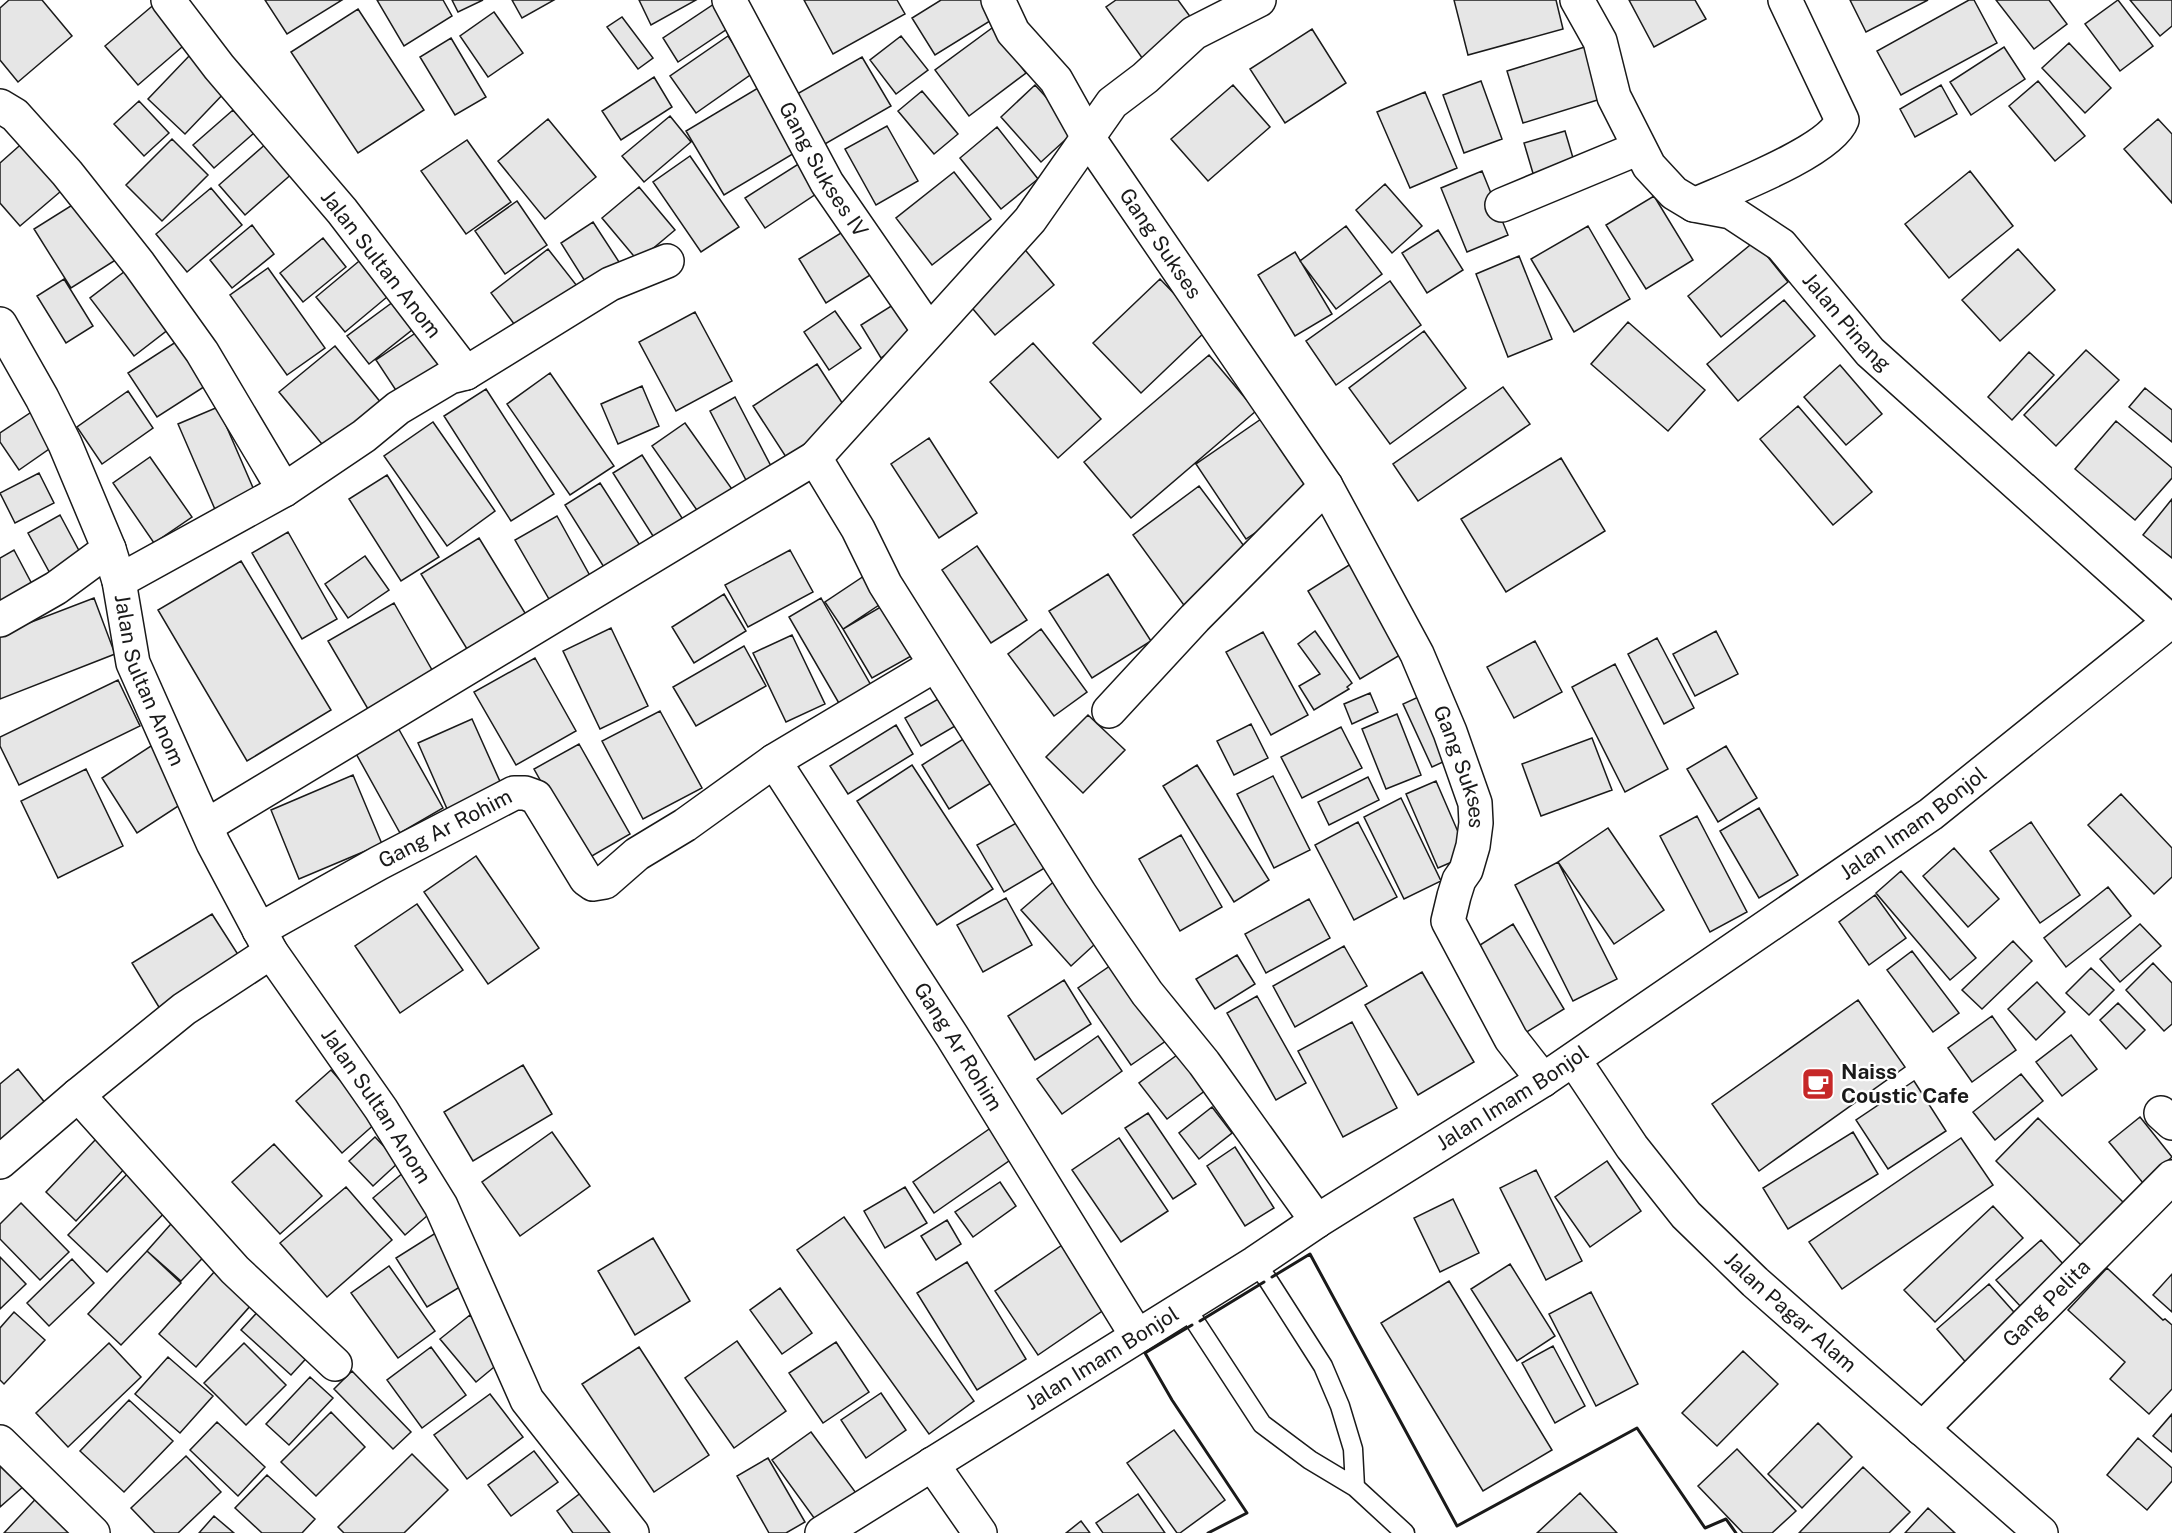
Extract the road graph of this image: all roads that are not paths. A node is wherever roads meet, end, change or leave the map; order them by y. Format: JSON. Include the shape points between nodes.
{"nodes":[{"id":1,"x":168,"y":0,"type":"edge"},
{"id":2,"x":729,"y":0,"type":"edge"},
{"id":3,"x":998,"y":0,"type":"edge"},
{"id":4,"x":1259,"y":0,"type":"edge"},
{"id":5,"x":1577,"y":0,"type":"edge"},
{"id":6,"x":1785,"y":0,"type":"edge"},
{"id":7,"x":0,"y":106,"type":"edge"},
{"id":8,"x":1089,"y":139,"type":"junction"},
{"id":9,"x":1639,"y":148,"type":"junction"},
{"id":10,"x":1694,"y":205,"type":"junction"},
{"id":11,"x":1502,"y":206,"type":"dead end"},
{"id":12,"x":667,"y":261,"type":"dead end"},
{"id":13,"x":0,"y":324,"type":"edge"},
{"id":14,"x":929,"y":331,"type":"junction"},
{"id":15,"x":466,"y":373,"type":"junction"},
{"id":16,"x":815,"y":458,"type":"junction"},
{"id":17,"x":1326,"y":486,"type":"junction"},
{"id":18,"x":285,"y":490,"type":"junction"},
{"id":19,"x":109,"y":549,"type":"junction"},
{"id":20,"x":119,"y":581,"type":"junction"},
{"id":21,"x":0,"y":620,"type":"edge"},
{"id":22,"x":2171,"y":620,"type":"edge"},
{"id":23,"x":935,"y":665,"type":"junction"},
{"id":24,"x":1109,"y":711,"type":"dead end"},
{"id":25,"x":774,"y":761,"type":"junction"},
{"id":26,"x":206,"y":825,"type":"junction"},
{"id":27,"x":265,"y":941,"type":"junction"},
{"id":28,"x":1574,"y":1060,"type":"junction"},
{"id":29,"x":1544,"y":1080,"type":"junction"},
{"id":30,"x":78,"y":1095,"type":"junction"},
{"id":31,"x":0,"y":1162,"type":"edge"},
{"id":32,"x":2172,"y":1177,"type":"edge"},
{"id":33,"x":1317,"y":1221,"type":"junction"},
{"id":34,"x":1255,"y":1263,"type":"junction"},
{"id":35,"x":1185,"y":1306,"type":"junction"},
{"id":36,"x":1137,"y":1336,"type":"junction"},
{"id":37,"x":335,"y":1364,"type":"dead end"},
{"id":38,"x":1922,"y":1429,"type":"junction"},
{"id":39,"x":0,"y":1442,"type":"edge"},
{"id":40,"x":932,"y":1464,"type":"junction"},
{"id":41,"x":1355,"y":1487,"type":"junction"},
{"id":42,"x":93,"y":1533,"type":"edge"},
{"id":43,"x":632,"y":1533,"type":"edge"},
{"id":44,"x":822,"y":1533,"type":"edge"},
{"id":45,"x":980,"y":1533,"type":"edge"},
{"id":46,"x":1405,"y":1533,"type":"edge"},
{"id":47,"x":2041,"y":1533,"type":"edge"}],
"edges":[{"from":1,"to":15,"type":"main road","name":"Jalan Sultan Anom","via":[[219,68],[342,211]]},
{"from":2,"to":14,"type":"main road","name":"Gang Sukses IV","via":[[827,183]]},
{"from":3,"to":8,"type":"main road","name":"Gang Sukses","via":[[1013,32],[1056,80]]},
{"from":4,"to":8,"type":"main road","via":[[1194,33],[1112,103]]},
{"from":5,"to":9,"type":"main road","name":"Jalan Pinang","via":[[1600,41],[1614,97]]},
{"from":6,"to":10,"type":"main road","via":[[1842,120],[1839,128],[1798,157]]},
{"from":7,"to":18,"type":"main road","via":[[15,115],[67,173],[139,264],[202,352]]},
{"from":8,"to":14,"type":"main road","via":[[1030,220]]},
{"from":8,"to":17,"type":"main road","name":"Gang Sukses"},
{"from":9,"to":10,"type":"main road","name":"Jalan Pinang","via":[[1674,194]]},
{"from":9,"to":11,"type":"main road"},
{"from":10,"to":22,"type":"main road","name":"Jalan Pinang","via":[[1731,212],[1780,245],[1870,352]]},
{"from":12,"to":15,"type":"main road","via":[[610,284]]},
{"from":13,"to":19,"type":"main road","via":[[65,444]]},
{"from":14,"to":16,"type":"main road"},
{"from":15,"to":18,"type":"main road","name":"Jalan Sultan Anom","via":[[450,377],[398,408]]},
{"from":16,"to":23,"type":"main road"},
{"from":16,"to":26,"type":"main road"},
{"from":17,"to":24,"type":"main road"},
{"from":17,"to":29,"type":"main road","name":"Gang Sukses","via":[[1417,654],[1475,803],[1473,846],[1448,921],[1511,1039]]},
{"from":18,"to":20,"type":"main road","name":"Jalan Sultan Anom"},
{"from":19,"to":20,"type":"main road"},
{"from":19,"to":21,"type":"main road","via":[[56,588]]},
{"from":20,"to":26,"type":"main road","name":"Jalan Sultan Anom","via":[[133,663]]},
{"from":22,"to":28,"type":"main road","name":"Jalan Imam Bonjol","via":[[1931,814]]},
{"from":23,"to":25,"type":"main road","name":"Gang Ar Rohim"},
{"from":23,"to":33,"type":"main road","via":[[1147,993],[1204,1063]]},
{"from":25,"to":27,"type":"main road","name":"Gang Ar Rohim","via":[[637,854],[605,882],[593,884],[586,879],[536,797],[514,793],[379,863]]},
{"from":25,"to":36,"type":"main road","name":"Gang Ar Rohim","via":[[952,1036]]},
{"from":26,"to":27,"type":"main road","name":"Jalan Sultan Anom"},
{"from":27,"to":30,"type":"main road","name":"Gang Ar Rohim"},
{"from":27,"to":43,"type":"main road","name":"Jalan Sultan Anom","via":[[381,1109],[441,1206],[527,1400]]},
{"from":28,"to":29,"type":"main road","name":"Jalan Imam Bonjol"},
{"from":28,"to":38,"type":"main road","name":"Jalan Pagar Alam","via":[[1632,1147],[1686,1215],[1755,1282]]},
{"from":29,"to":33,"type":"main road","name":"Jalan Imam Bonjol"},
{"from":30,"to":31,"type":"main road","name":"Gang Ar Rohim"},
{"from":30,"to":37,"type":"main road","via":[[235,1270]]},
{"from":32,"to":38,"type":"main road","name":"Gang Pelita"},
{"from":33,"to":34,"type":"main road","name":"Jalan Imam Bonjol"},
{"from":34,"to":35,"type":"main road","name":"Jalan Imam Bonjol"},
{"from":34,"to":41,"type":"lane","via":[[1323,1366],[1353,1449]]},
{"from":35,"to":36,"type":"main road","name":"Jalan Imam Bonjol"},
{"from":35,"to":41,"type":"lane","via":[[1262,1424]]},
{"from":36,"to":40,"type":"main road","name":"Jalan Imam Bonjol"},
{"from":38,"to":47,"type":"main road","name":"Jalan Pagar Alam"},
{"from":39,"to":42,"type":"main road"},
{"from":40,"to":44,"type":"main road","name":"Jalan Imam Bonjol"},
{"from":40,"to":45,"type":"main road"},
{"from":41,"to":46,"type":"lane"}]}
